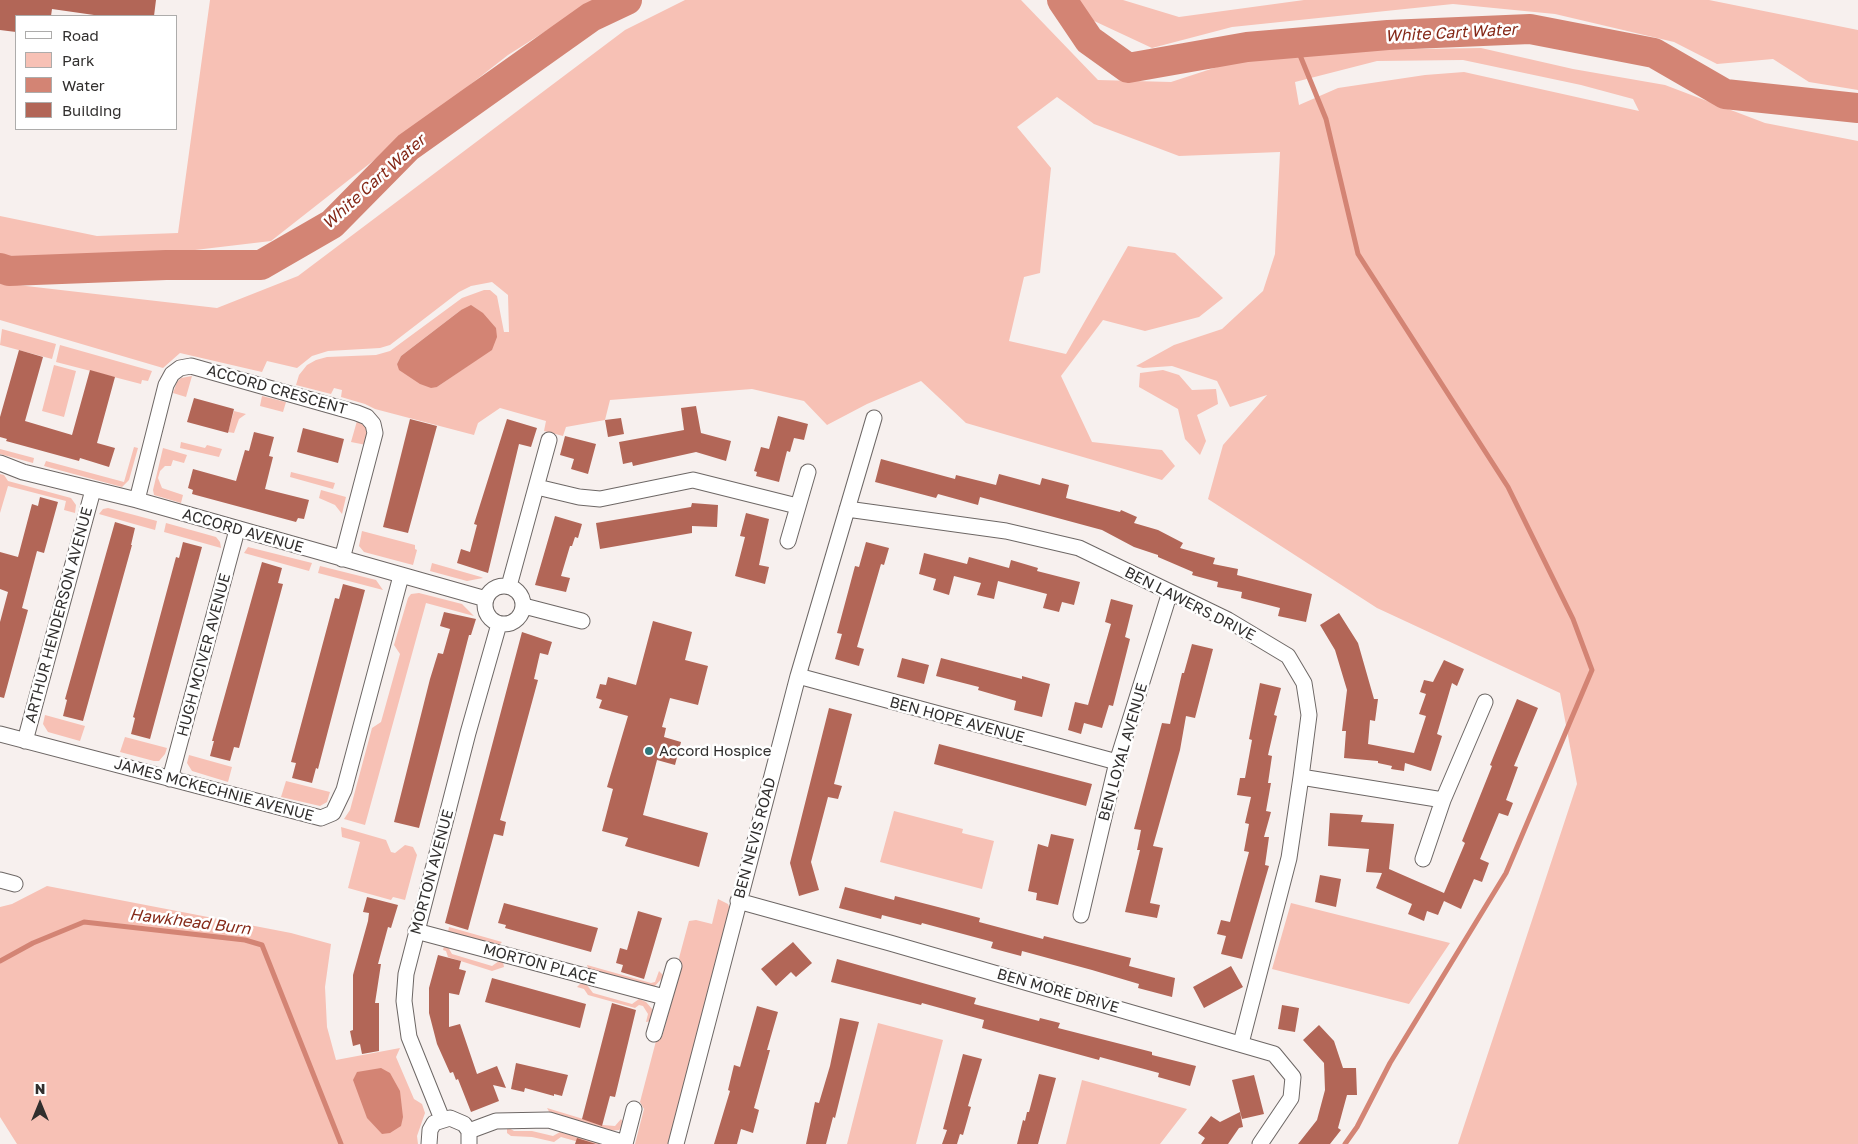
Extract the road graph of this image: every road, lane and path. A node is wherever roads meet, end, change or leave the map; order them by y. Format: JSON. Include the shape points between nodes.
{"nodes":[{"id":1,"x":874,"y":418,"type":"dead end"},
{"id":2,"x":549,"y":440,"type":"dead end"},
{"id":3,"x":0,"y":463,"type":"edge"},
{"id":4,"x":808,"y":472,"type":"dead end"},
{"id":5,"x":537,"y":487,"type":"junction"},
{"id":6,"x":93,"y":490,"type":"junction"},
{"id":7,"x":137,"y":500,"type":"junction"},
{"id":8,"x":797,"y":506,"type":"junction"},
{"id":9,"x":847,"y":509,"type":"junction"},
{"id":10,"x":238,"y":530,"type":"junction"},
{"id":11,"x":788,"y":541,"type":"dead end"},
{"id":12,"x":342,"y":559,"type":"junction"},
{"id":13,"x":401,"y":576,"type":"junction"},
{"id":14,"x":509,"y":586,"type":"junction"},
{"id":15,"x":1170,"y":592,"type":"junction"},
{"id":16,"x":486,"y":599,"type":"junction"},
{"id":17,"x":524,"y":606,"type":"junction"},
{"id":18,"x":582,"y":621,"type":"dead end"},
{"id":19,"x":499,"y":624,"type":"junction"},
{"id":20,"x":798,"y":676,"type":"junction"},
{"id":21,"x":1485,"y":702,"type":"dead end"},
{"id":22,"x":0,"y":734,"type":"edge"},
{"id":23,"x":25,"y":741,"type":"junction"},
{"id":24,"x":1117,"y":762,"type":"junction"},
{"id":25,"x":1301,"y":777,"type":"junction"},
{"id":26,"x":170,"y":779,"type":"junction"},
{"id":27,"x":1443,"y":800,"type":"junction"},
{"id":28,"x":1423,"y":859,"type":"dead end"},
{"id":29,"x":0,"y":880,"type":"edge"},
{"id":30,"x":15,"y":884,"type":"dead end"},
{"id":31,"x":738,"y":901,"type":"junction"},
{"id":32,"x":1081,"y":915,"type":"dead end"},
{"id":33,"x":416,"y":931,"type":"junction"},
{"id":34,"x":674,"y":966,"type":"dead end"},
{"id":35,"x":664,"y":997,"type":"junction"},
{"id":36,"x":654,"y":1034,"type":"dead end"},
{"id":37,"x":1241,"y":1043,"type":"junction"},
{"id":38,"x":634,"y":1109,"type":"dead end"},
{"id":39,"x":442,"y":1119,"type":"junction"},
{"id":40,"x":469,"y":1138,"type":"edge"},
{"id":41,"x":625,"y":1143,"type":"edge"},
{"id":42,"x":428,"y":1144,"type":"edge"},
{"id":43,"x":676,"y":1144,"type":"edge"},
{"id":44,"x":1260,"y":1144,"type":"edge"}],
"edges":[{"from":1,"to":9,"type":"street","name":"BEN NEVIS ROAD"},
{"from":2,"to":5,"type":"street"},
{"from":3,"to":6,"type":"street","name":"ACCORD AVENUE"},
{"from":4,"to":8,"type":"street"},
{"from":5,"to":8,"type":"street","via":[[600,499],[693,480]]},
{"from":5,"to":14,"type":"street"},
{"from":6,"to":7,"type":"street","name":"ACCORD AVENUE"},
{"from":6,"to":23,"type":"street","name":"ARTHUR HENDERSON AVENUE"},
{"from":7,"to":10,"type":"street","name":"ACCORD AVENUE"},
{"from":7,"to":12,"type":"street","name":"ACCORD CRESCENT","via":[[166,386],[172,374],[180,368],[191,366],[357,412],[373,424],[375,433]]},
{"from":8,"to":11,"type":"street"},
{"from":9,"to":15,"type":"street","name":"BEN LAWERS DRIVE","via":[[1006,531],[1079,548]]},
{"from":9,"to":20,"type":"street","name":"BEN NEVIS ROAD"},
{"from":10,"to":12,"type":"street","name":"ACCORD AVENUE"},
{"from":10,"to":26,"type":"street","name":"HUGH MCIVER AVENUE"},
{"from":12,"to":13,"type":"street","name":"ACCORD AVENUE"},
{"from":13,"to":16,"type":"street","name":"ACCORD AVENUE"},
{"from":13,"to":26,"type":"street","name":"JAMES MCKECHNIE AVENUE","via":[[344,790],[333,813],[321,818]]},
{"from":14,"to":16,"type":"street","via":[[498,587]]},
{"from":14,"to":17,"type":"street","via":[[522,596]]},
{"from":15,"to":24,"type":"street","name":"BEN LOYAL AVENUE"},
{"from":15,"to":25,"type":"street","name":"BEN LAWERS DRIVE","via":[[1228,620],[1288,656],[1304,683],[1309,715]]},
{"from":16,"to":19,"type":"street","via":[[486,612],[493,622]]},
{"from":17,"to":18,"type":"street"},
{"from":17,"to":19,"type":"street","via":[[519,619]]},
{"from":19,"to":33,"type":"street","name":"MORTON AVENUE"},
{"from":20,"to":24,"type":"street","name":"BEN HOPE AVENUE"},
{"from":20,"to":31,"type":"street","name":"BEN NEVIS ROAD"},
{"from":21,"to":27,"type":"street"},
{"from":22,"to":23,"type":"street","name":"JAMES MCKECHNIE AVENUE"},
{"from":23,"to":26,"type":"street","name":"JAMES MCKECHNIE AVENUE"},
{"from":24,"to":32,"type":"street","name":"BEN LOYAL AVENUE"},
{"from":25,"to":27,"type":"street"},
{"from":25,"to":37,"type":"street","name":"BEN LAWERS DRIVE","via":[[1289,858]]},
{"from":27,"to":28,"type":"street"},
{"from":29,"to":30,"type":"street"},
{"from":31,"to":37,"type":"street","name":"BEN MORE DRIVE"},
{"from":31,"to":43,"type":"street","name":"BEN NEVIS ROAD"},
{"from":33,"to":35,"type":"street","name":"MORTON PLACE"},
{"from":33,"to":39,"type":"street","name":"MORTON AVENUE","via":[[406,974],[404,1001],[408,1037]]},
{"from":34,"to":35,"type":"street"},
{"from":35,"to":36,"type":"street"},
{"from":37,"to":44,"type":"street","name":"BEN MORE DRIVE","via":[[1274,1054],[1293,1077],[1291,1098]]},
{"from":38,"to":41,"type":"street"},
{"from":39,"to":40,"type":"street","via":[[458,1120]]},
{"from":39,"to":42,"type":"street","via":[[430,1130]]},
{"from":40,"to":41,"type":"street","via":[[496,1121],[549,1120]]}]}
